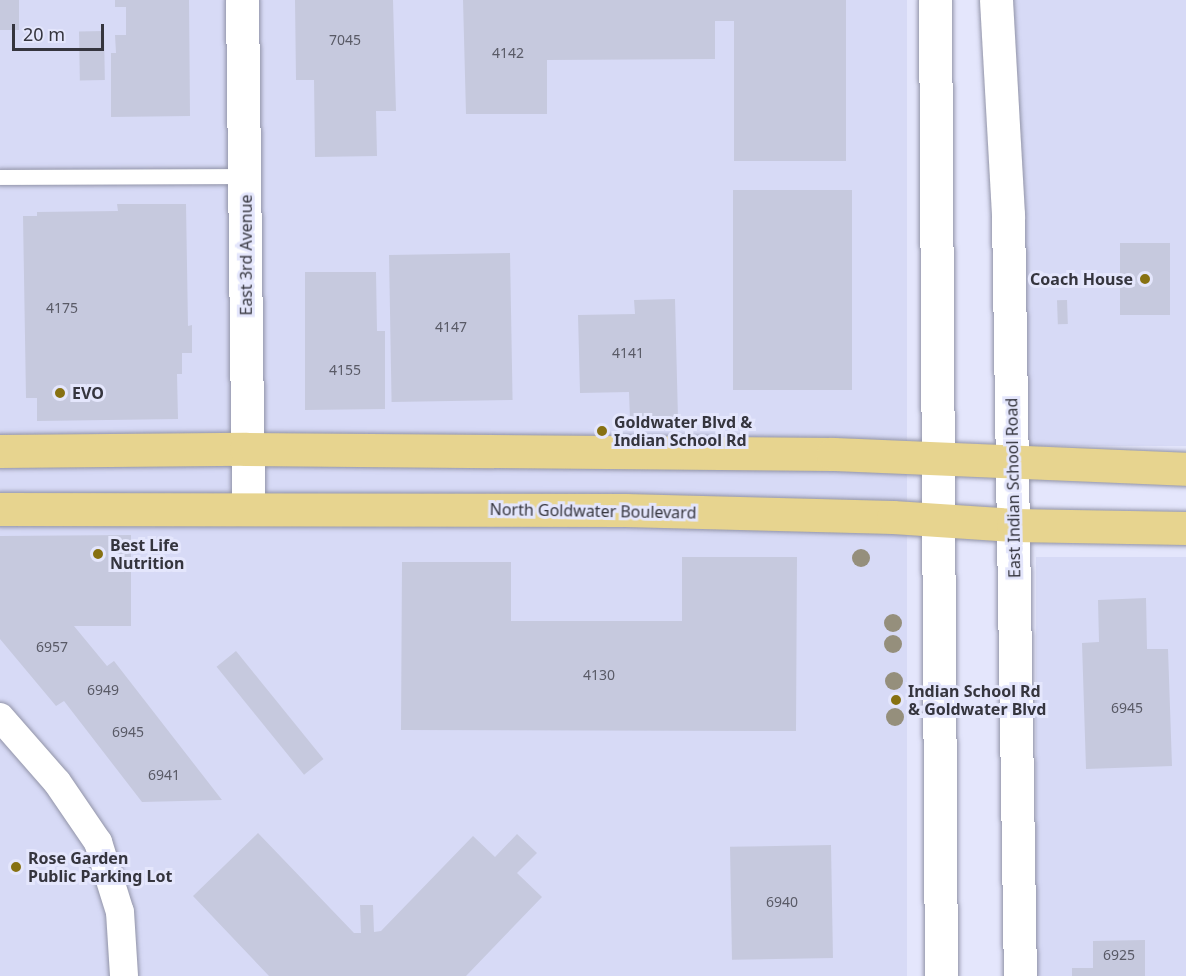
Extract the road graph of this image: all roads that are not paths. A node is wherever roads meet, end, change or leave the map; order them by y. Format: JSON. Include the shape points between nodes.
{"nodes":[{"id":1,"x":242,"y":0,"type":"edge"},
{"id":2,"x":935,"y":0,"type":"edge"},
{"id":3,"x":996,"y":0,"type":"edge"},
{"id":4,"x":246,"y":176,"type":"junction"},
{"id":5,"x":0,"y":177,"type":"edge"},
{"id":6,"x":246,"y":448,"type":"junction"},
{"id":7,"x":0,"y":451,"type":"edge"},
{"id":8,"x":937,"y":457,"type":"junction"},
{"id":9,"x":1012,"y":460,"type":"junction"},
{"id":10,"x":1186,"y":469,"type":"edge"},
{"id":11,"x":0,"y":509,"type":"edge"},
{"id":12,"x":248,"y":509,"type":"junction"},
{"id":13,"x":936,"y":520,"type":"junction"},
{"id":14,"x":1013,"y":525,"type":"junction"},
{"id":15,"x":1186,"y":528,"type":"edge"},
{"id":16,"x":0,"y":717,"type":"edge"},
{"id":17,"x":124,"y":976,"type":"edge"},
{"id":18,"x":941,"y":976,"type":"edge"},
{"id":19,"x":1020,"y":976,"type":"edge"}],
"edges":[{"from":1,"to":4,"type":"main road","name":"East 3rd Avenue"},
{"from":2,"to":8,"type":"main road"},
{"from":3,"to":9,"type":"main road","name":"East Indian School Road","via":[[1007,196]]},
{"from":4,"to":5,"type":"lane"},
{"from":4,"to":6,"type":"main road","name":"East 3rd Avenue"},
{"from":6,"to":7,"type":"main road"},
{"from":6,"to":8,"type":"main road"},
{"from":6,"to":12,"type":"main road","name":"East 3rd Avenue"},
{"from":8,"to":9,"type":"main road"},
{"from":8,"to":13,"type":"main road"},
{"from":9,"to":10,"type":"main road"},
{"from":9,"to":14,"type":"main road","name":"East Indian School Road"},
{"from":11,"to":12,"type":"main road","name":"North Goldwater Boulevard"},
{"from":12,"to":13,"type":"main road","name":"North Goldwater Boulevard","via":[[625,510]]},
{"from":13,"to":14,"type":"main road","name":"North Goldwater Boulevard"},
{"from":13,"to":18,"type":"main road"},
{"from":14,"to":15,"type":"main road","name":"North Goldwater Boulevard"},
{"from":14,"to":19,"type":"main road","name":"East Indian School Road"},
{"from":16,"to":17,"type":"street","via":[[57,782],[98,842],[120,912]]}]}
